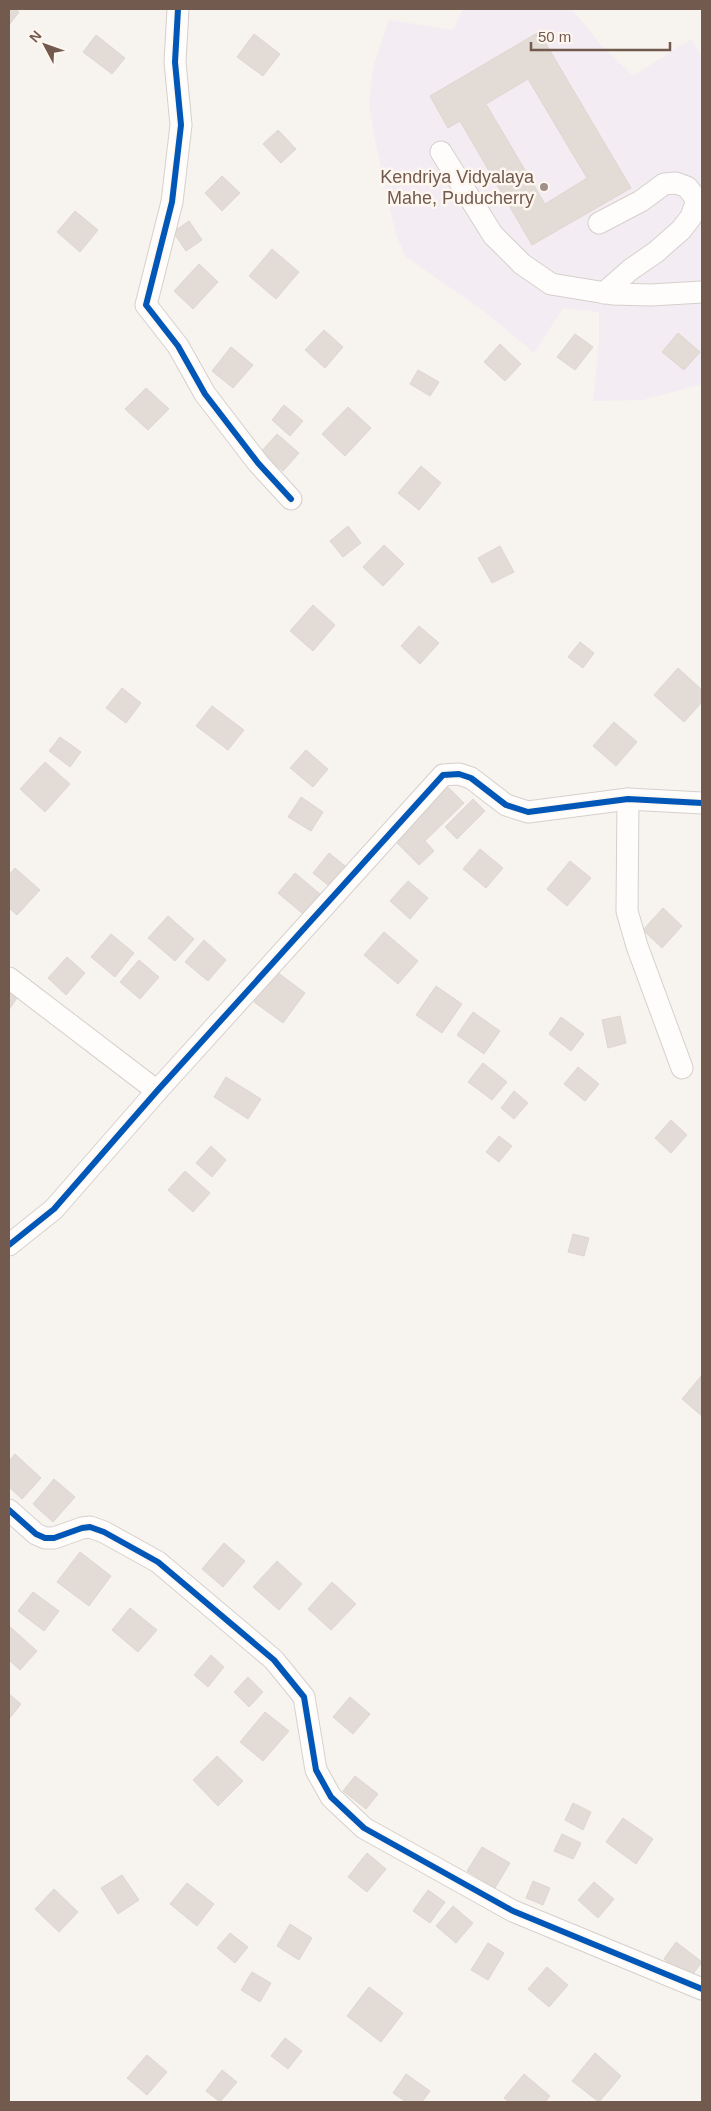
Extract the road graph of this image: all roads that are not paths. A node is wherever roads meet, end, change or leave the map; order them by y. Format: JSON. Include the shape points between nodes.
{"nodes":[{"id":1,"x":178,"y":9,"type":"edge"},
{"id":2,"x":441,"y":152,"type":"dead end"},
{"id":3,"x":599,"y":223,"type":"dead end"},
{"id":4,"x":604,"y":292,"type":"junction"},
{"id":5,"x":702,"y":292,"type":"edge"},
{"id":6,"x":291,"y":499,"type":"dead end"},
{"id":7,"x":628,"y":799,"type":"junction"},
{"id":8,"x":702,"y":803,"type":"edge"},
{"id":9,"x":9,"y":978,"type":"edge"},
{"id":10,"x":682,"y":1068,"type":"dead end"},
{"id":11,"x":157,"y":1091,"type":"junction"},
{"id":12,"x":9,"y":1245,"type":"edge"},
{"id":13,"x":9,"y":1510,"type":"edge"},
{"id":14,"x":702,"y":1990,"type":"edge"}],
"edges":[{"from":1,"to":6,"type":"street","via":[[175,62],[181,125],[172,202],[146,305],[178,346],[205,394]]},
{"from":2,"to":4,"type":"street","via":[[492,235],[522,264],[551,284]]},
{"from":3,"to":4,"type":"street","via":[[641,201],[664,184],[676,183],[687,187],[697,200],[691,217],[681,230]]},
{"from":4,"to":5,"type":"street","via":[[651,295]]},
{"from":7,"to":8,"type":"street"},
{"from":7,"to":10,"type":"street","via":[[627,910]]},
{"from":7,"to":11,"type":"street","via":[[528,812],[506,805],[471,778],[459,774],[443,775]]},
{"from":9,"to":11,"type":"street"},
{"from":11,"to":12,"type":"street","via":[[54,1210]]},
{"from":13,"to":14,"type":"street","via":[[36,1534],[46,1538],[90,1527],[158,1562],[274,1660],[304,1697],[316,1770],[331,1797],[364,1828],[514,1911]]}]}
